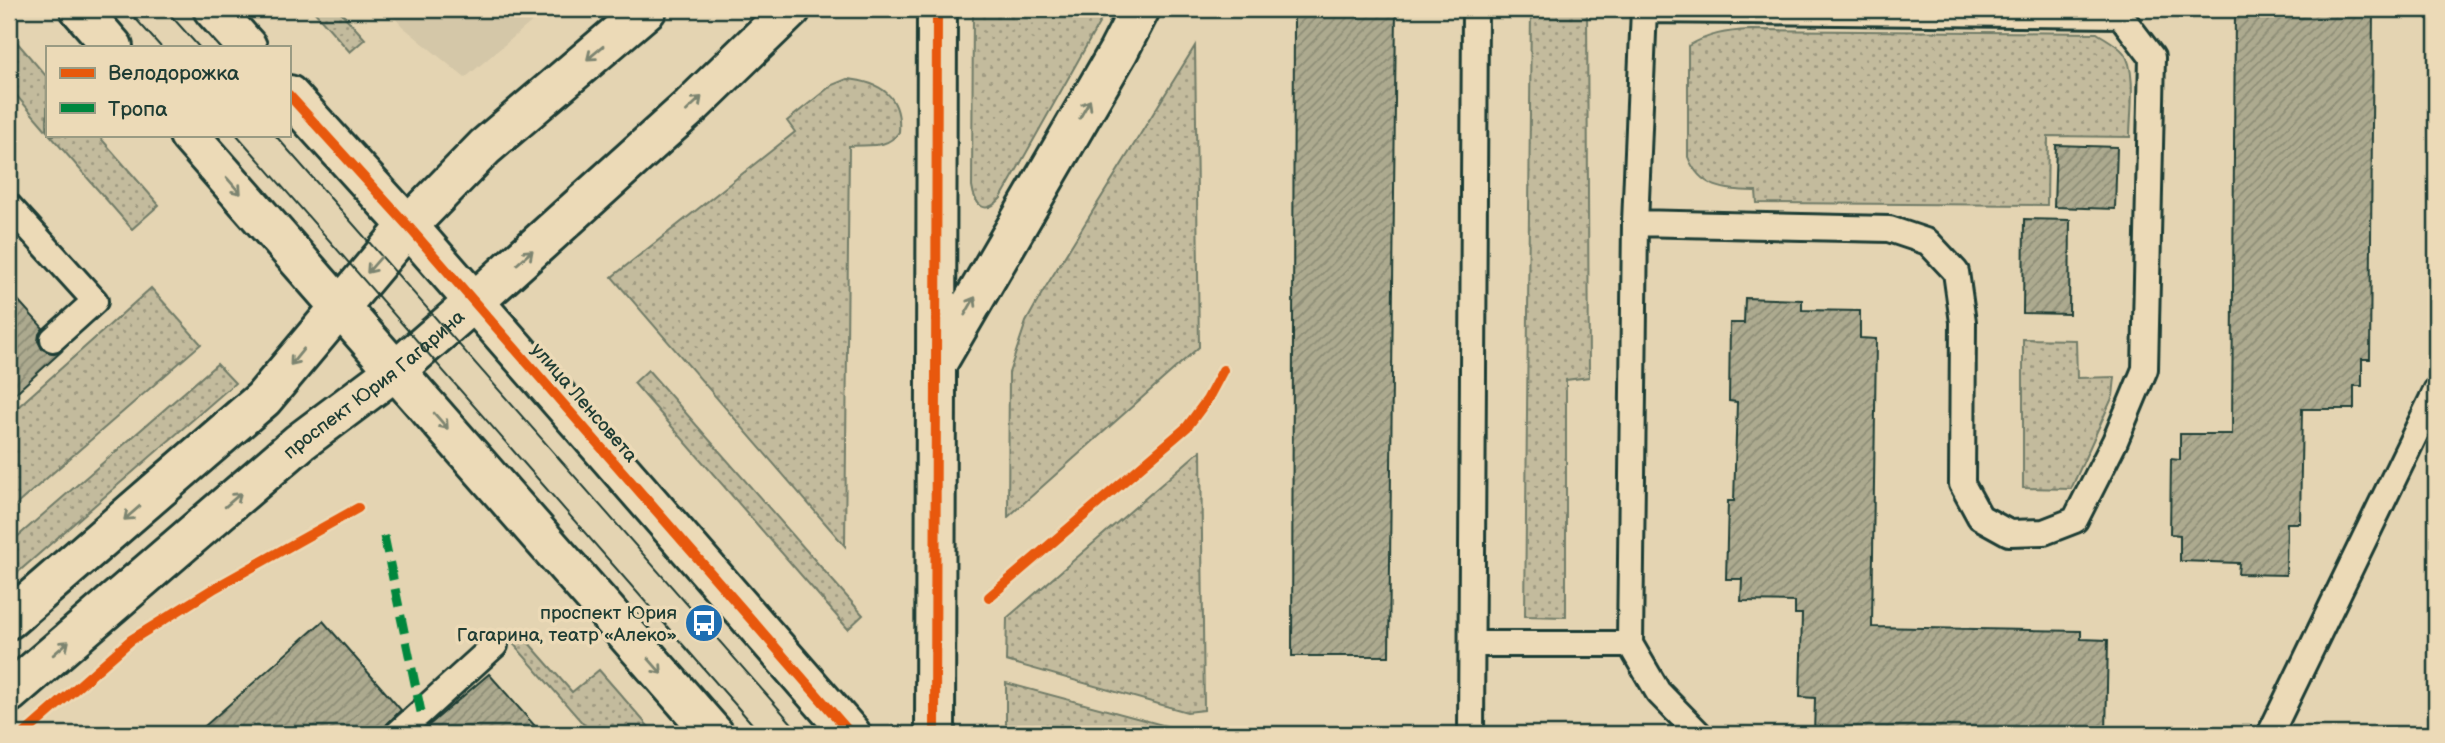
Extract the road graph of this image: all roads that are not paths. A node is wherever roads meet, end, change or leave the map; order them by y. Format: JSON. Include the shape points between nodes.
{"nodes":[{"id":1,"x":80,"y":9,"type":"edge"},
{"id":2,"x":213,"y":9,"type":"edge"},
{"id":3,"x":647,"y":9,"type":"edge"},
{"id":4,"x":790,"y":9,"type":"edge"},
{"id":5,"x":937,"y":9,"type":"edge"},
{"id":6,"x":1140,"y":9,"type":"edge"},
{"id":7,"x":1475,"y":9,"type":"edge"},
{"id":8,"x":1644,"y":9,"type":"edge"},
{"id":9,"x":112,"y":46,"type":"edge"},
{"id":10,"x":246,"y":46,"type":"edge"},
{"id":11,"x":290,"y":96,"type":"edge"},
{"id":12,"x":191,"y":136,"type":"edge"},
{"id":13,"x":9,"y":206,"type":"edge"},
{"id":14,"x":1635,"y":223,"type":"junction"},
{"id":15,"x":408,"y":226,"type":"junction"},
{"id":16,"x":474,"y":302,"type":"junction"},
{"id":17,"x":340,"y":305,"type":"junction"},
{"id":18,"x":53,"y":339,"type":"dead end"},
{"id":19,"x":936,"y":365,"type":"junction"},
{"id":20,"x":396,"y":370,"type":"junction"},
{"id":21,"x":2436,"y":391,"type":"edge"},
{"id":22,"x":9,"y":619,"type":"edge"},
{"id":23,"x":1472,"y":644,"type":"junction"},
{"id":24,"x":1630,"y":644,"type":"junction"},
{"id":25,"x":495,"y":645,"type":"dead end"},
{"id":26,"x":9,"y":693,"type":"edge"},
{"id":27,"x":397,"y":734,"type":"edge"},
{"id":28,"x":715,"y":734,"type":"edge"},
{"id":29,"x":851,"y":734,"type":"edge"},
{"id":30,"x":935,"y":734,"type":"edge"},
{"id":31,"x":1471,"y":734,"type":"edge"},
{"id":32,"x":1699,"y":734,"type":"edge"},
{"id":33,"x":2270,"y":734,"type":"edge"}],
"edges":[{"from":1,"to":9,"type":"street"},
{"from":2,"to":10,"type":"street"},
{"from":3,"to":15,"type":"street","one_way":true,"via":[[485,147]]},
{"from":16,"to":4,"type":"street","name":"проспект Юрия Гагарина","one_way":true,"via":[[691,107]]},
{"from":5,"to":19,"type":"street"},
{"from":19,"to":6,"type":"street","one_way":true},
{"from":7,"to":23,"type":"lane"},
{"from":8,"to":14,"type":"lane"},
{"from":8,"to":14,"type":"lane","via":[[2120,15],[2152,57],[2145,369],[2075,520],[2044,532],[2009,533],[1980,517],[1962,484],[1963,322],[1956,272],[1928,242],[1889,229]]},
{"from":11,"to":15,"type":"street","name":"улица Ленсовета"},
{"from":12,"to":17,"type":"street","one_way":true},
{"from":13,"to":18,"type":"lane","via":[[95,301]]},
{"from":14,"to":24,"type":"lane"},
{"from":15,"to":16,"type":"street","name":"улица Ленсовета"},
{"from":15,"to":17,"type":"street","one_way":true},
{"from":16,"to":20,"type":"street","name":"проспект Юрия Гагарина"},
{"from":16,"to":29,"type":"street","name":"улица Ленсовета"},
{"from":17,"to":20,"type":"street"},
{"from":17,"to":22,"type":"street","one_way":true,"via":[[263,399]]},
{"from":19,"to":30,"type":"street"},
{"from":26,"to":20,"type":"street","name":"проспект Юрия Гагарина","one_way":true,"via":[[300,442]]},
{"from":20,"to":28,"type":"street","one_way":true},
{"from":21,"to":33,"type":"lane"},
{"from":23,"to":24,"type":"lane"},
{"from":23,"to":31,"type":"lane"},
{"from":24,"to":32,"type":"lane","via":[[1658,692]]},
{"from":25,"to":27,"type":"lane"}]}
